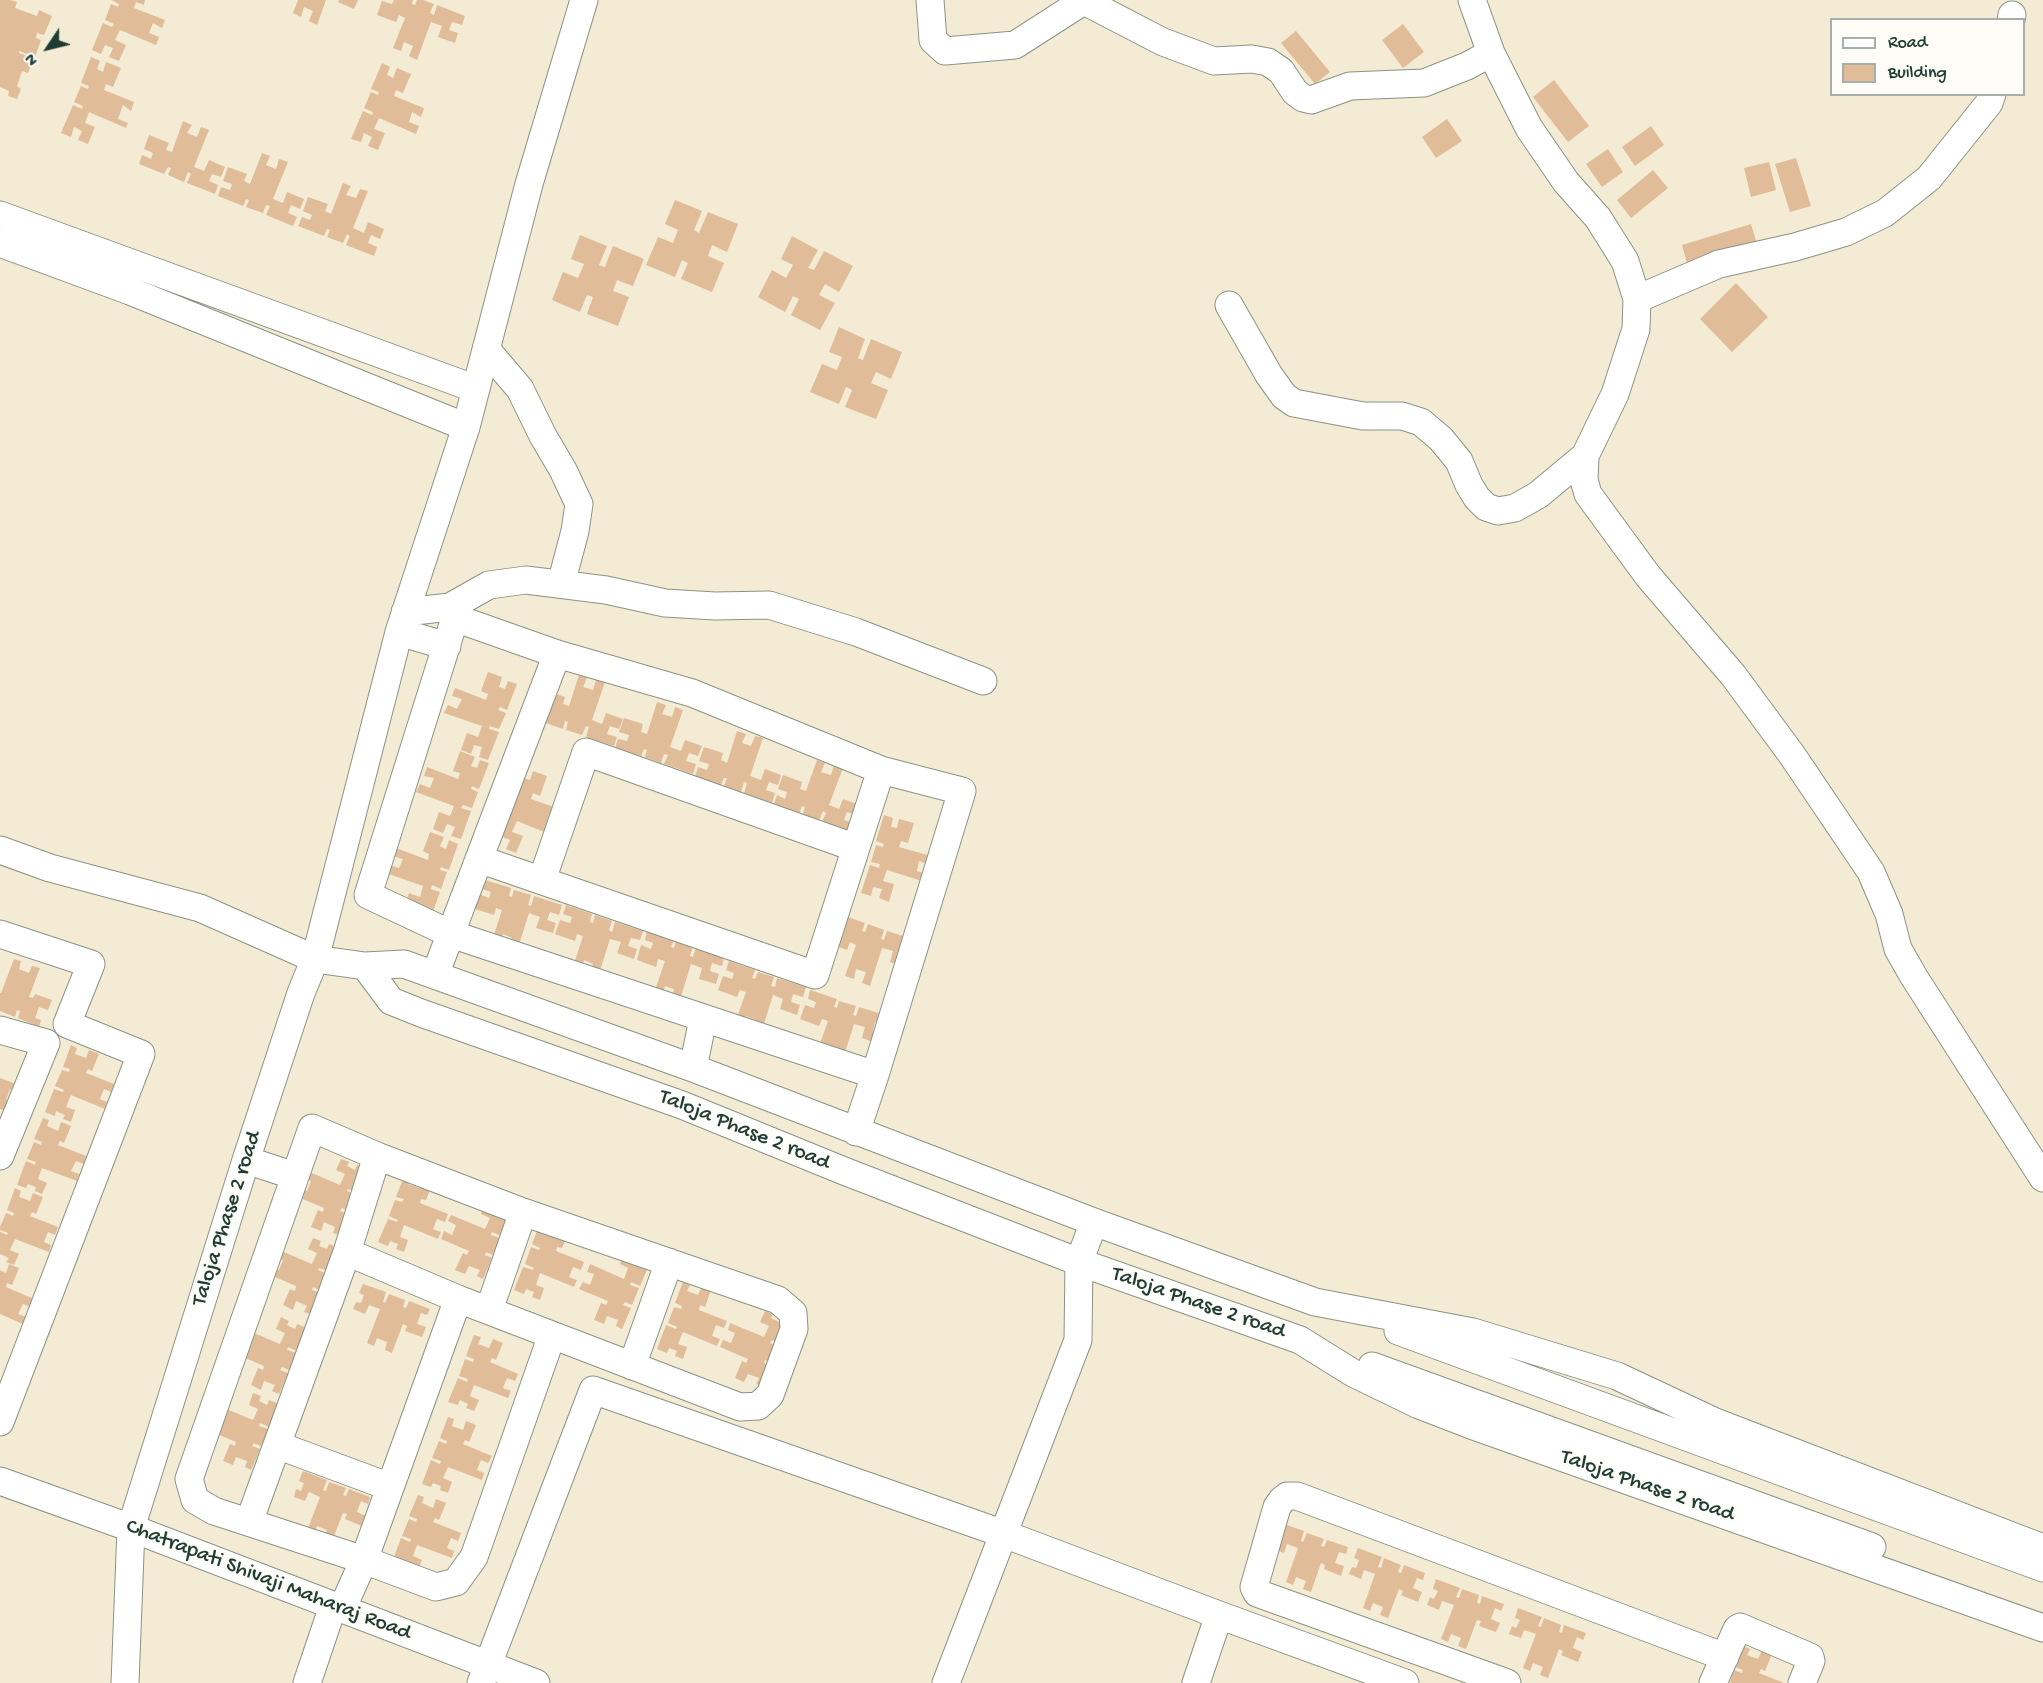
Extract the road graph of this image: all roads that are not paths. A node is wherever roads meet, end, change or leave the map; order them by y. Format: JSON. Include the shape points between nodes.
{"nodes":[{"id":1,"x":584,"y":0,"type":"edge"},
{"id":2,"x":930,"y":0,"type":"edge"},
{"id":3,"x":1472,"y":0,"type":"edge"},
{"id":4,"x":1082,"y":1,"type":"edge"},
{"id":5,"x":1491,"y":53,"type":"junction"},
{"id":6,"x":1991,"y":96,"type":"edge"},
{"id":7,"x":0,"y":215,"type":"edge"},
{"id":8,"x":0,"y":243,"type":"edge"},
{"id":9,"x":1637,"y":299,"type":"junction"},
{"id":10,"x":1229,"y":305,"type":"dead end"},
{"id":11,"x":486,"y":349,"type":"junction"},
{"id":12,"x":476,"y":389,"type":"junction"},
{"id":13,"x":466,"y":427,"type":"junction"},
{"id":14,"x":1585,"y":456,"type":"junction"},
{"id":15,"x":561,"y":585,"type":"junction"},
{"id":16,"x":402,"y":622,"type":"junction"},
{"id":17,"x":447,"y":646,"type":"junction"},
{"id":18,"x":557,"y":654,"type":"junction"},
{"id":19,"x":983,"y":681,"type":"dead end"},
{"id":20,"x":881,"y":770,"type":"junction"},
{"id":21,"x":856,"y":848,"type":"junction"},
{"id":22,"x":0,"y":850,"type":"edge"},
{"id":23,"x":479,"y":859,"type":"junction"},
{"id":24,"x":542,"y":880,"type":"junction"},
{"id":25,"x":0,"y":934,"type":"edge"},
{"id":26,"x":451,"y":934,"type":"junction"},
{"id":27,"x":315,"y":959,"type":"junction"},
{"id":28,"x":365,"y":966,"type":"junction"},
{"id":29,"x":435,"y":975,"type":"junction"},
{"id":30,"x":703,"y":1019,"type":"junction"},
{"id":31,"x":0,"y":1030,"type":"edge"},
{"id":32,"x":693,"y":1068,"type":"junction"},
{"id":33,"x":875,"y":1075,"type":"junction"},
{"id":34,"x":856,"y":1132,"type":"junction"},
{"id":35,"x":0,"y":1156,"type":"edge"},
{"id":36,"x":377,"y":1156,"type":"junction"},
{"id":37,"x":246,"y":1160,"type":"junction"},
{"id":38,"x":295,"y":1176,"type":"junction"},
{"id":39,"x":2043,"y":1178,"type":"edge"},
{"id":40,"x":523,"y":1212,"type":"junction"},
{"id":41,"x":1094,"y":1222,"type":"junction"},
{"id":42,"x":347,"y":1252,"type":"junction"},
{"id":43,"x":669,"y":1262,"type":"junction"},
{"id":44,"x":1079,"y":1262,"type":"junction"},
{"id":45,"x":458,"y":1299,"type":"junction"},
{"id":46,"x":1315,"y":1302,"type":"junction"},
{"id":47,"x":489,"y":1310,"type":"junction"},
{"id":48,"x":552,"y":1335,"type":"junction"},
{"id":49,"x":1300,"y":1340,"type":"junction"},
{"id":50,"x":632,"y":1366,"type":"junction"},
{"id":51,"x":0,"y":1422,"type":"edge"},
{"id":52,"x":277,"y":1445,"type":"junction"},
{"id":53,"x":0,"y":1481,"type":"edge"},
{"id":54,"x":390,"y":1487,"type":"junction"},
{"id":55,"x":249,"y":1522,"type":"junction"},
{"id":56,"x":131,"y":1528,"type":"junction"},
{"id":57,"x":1004,"y":1534,"type":"junction"},
{"id":58,"x":2043,"y":1548,"type":"edge"},
{"id":59,"x":364,"y":1560,"type":"junction"},
{"id":60,"x":2043,"y":1568,"type":"edge"},
{"id":61,"x":338,"y":1607,"type":"junction"},
{"id":62,"x":2043,"y":1609,"type":"edge"},
{"id":63,"x":1317,"y":1615,"type":"junction"},
{"id":64,"x":1219,"y":1616,"type":"junction"},
{"id":65,"x":2043,"y":1628,"type":"edge"},
{"id":66,"x":1305,"y":1646,"type":"junction"},
{"id":67,"x":1725,"y":1657,"type":"junction"},
{"id":68,"x":484,"y":1674,"type":"edge"},
{"id":69,"x":1463,"y":1675,"type":"edge"},
{"id":70,"x":125,"y":1683,"type":"edge"},
{"id":71,"x":307,"y":1683,"type":"edge"},
{"id":72,"x":536,"y":1683,"type":"edge"},
{"id":73,"x":946,"y":1683,"type":"edge"},
{"id":74,"x":1196,"y":1683,"type":"edge"},
{"id":75,"x":1405,"y":1683,"type":"edge"},
{"id":76,"x":1507,"y":1683,"type":"edge"},
{"id":77,"x":1713,"y":1683,"type":"edge"},
{"id":78,"x":1802,"y":1683,"type":"edge"}],
"edges":[{"from":1,"to":11,"type":"street","via":[[529,184]]},
{"from":2,"to":4,"type":"street","via":[[933,40],[945,51],[1015,45]]},
{"from":3,"to":5,"type":"street"},
{"from":4,"to":5,"type":"street","via":[[1163,42],[1214,61],[1268,62],[1281,71],[1295,92],[1311,100],[1350,86],[1424,83]]},
{"from":5,"to":9,"type":"street","via":[[1529,128],[1566,182],[1598,218],[1625,261]]},
{"from":6,"to":9,"type":"street","via":[[1929,178],[1885,213],[1846,232],[1719,264]]},
{"from":7,"to":12,"type":"street"},
{"from":8,"to":13,"type":"street","via":[[130,291]]},
{"from":9,"to":14,"type":"street","via":[[1636,329],[1615,394]]},
{"from":10,"to":14,"type":"street","via":[[1284,396],[1294,403],[1421,422],[1459,461],[1469,485],[1486,507],[1498,511],[1515,508],[1538,495]]},
{"from":11,"to":12,"type":"street"},
{"from":11,"to":15,"type":"street","via":[[520,389],[579,504]]},
{"from":12,"to":13,"type":"street"},
{"from":13,"to":16,"type":"street"},
{"from":14,"to":39,"type":"street","via":[[1588,494],[1648,576],[1733,675],[1871,872],[1889,914],[1898,949]]},
{"from":15,"to":16,"type":"street","via":[[526,580],[489,585],[450,607]]},
{"from":15,"to":19,"type":"street","via":[[665,603],[769,605],[856,632]]},
{"from":16,"to":17,"type":"street"},
{"from":16,"to":27,"type":"street"},
{"from":17,"to":18,"type":"street","via":[[455,618]]},
{"from":17,"to":26,"type":"street","via":[[368,895]]},
{"from":18,"to":20,"type":"street","via":[[692,693]]},
{"from":18,"to":23,"type":"street"},
{"from":20,"to":21,"type":"street"},
{"from":20,"to":33,"type":"street","via":[[962,791]]},
{"from":21,"to":24,"type":"street","via":[[586,752]]},
{"from":21,"to":24,"type":"street","via":[[815,975]]},
{"from":22,"to":27,"type":"street","via":[[50,868],[200,908]]},
{"from":23,"to":24,"type":"street"},
{"from":23,"to":26,"type":"street"},
{"from":25,"to":51,"type":"street","via":[[91,964],[67,1024],[141,1054]]},
{"from":26,"to":29,"type":"street"},
{"from":26,"to":30,"type":"street"},
{"from":27,"to":28,"type":"street","name":"Taloja Phase 2 road"},
{"from":27,"to":37,"type":"street","name":"Taloja Phase 2 road"},
{"from":28,"to":29,"type":"street","name":"Taloja Phase 2 road","via":[[404,964]]},
{"from":28,"to":44,"type":"street","name":"Taloja Phase 2 road","via":[[391,1001],[421,1014],[682,1105]]},
{"from":29,"to":32,"type":"street","name":"Taloja Phase 2 road"},
{"from":30,"to":32,"type":"street"},
{"from":30,"to":33,"type":"street"},
{"from":31,"to":35,"type":"street","via":[[46,1043]]},
{"from":32,"to":34,"type":"street","name":"Taloja Phase 2 road"},
{"from":33,"to":34,"type":"street"},
{"from":34,"to":41,"type":"street","name":"Taloja Phase 2 road"},
{"from":36,"to":38,"type":"street","via":[[312,1128]]},
{"from":36,"to":40,"type":"street"},
{"from":36,"to":42,"type":"street"},
{"from":37,"to":38,"type":"street"},
{"from":37,"to":56,"type":"street","name":"Taloja Phase 2 road"},
{"from":38,"to":55,"type":"street","via":[[189,1479],[195,1500],[214,1511]]},
{"from":40,"to":43,"type":"street"},
{"from":40,"to":47,"type":"street"},
{"from":41,"to":44,"type":"street"},
{"from":41,"to":46,"type":"street","name":"Taloja Phase 2 road"},
{"from":42,"to":45,"type":"street"},
{"from":42,"to":52,"type":"street"},
{"from":43,"to":50,"type":"street"},
{"from":43,"to":50,"type":"street","via":[[778,1300],[793,1313],[794,1329],[770,1395],[758,1407],[740,1407]]},
{"from":44,"to":49,"type":"street","name":"Taloja Phase 2 road"},
{"from":44,"to":57,"type":"street","via":[[1078,1340]]},
{"from":45,"to":47,"type":"street"},
{"from":45,"to":54,"type":"street"},
{"from":46,"to":58,"type":"street","name":"Taloja Phase 2 road","via":[[1473,1332],[1617,1376],[1713,1421]]},
{"from":46,"to":60,"type":"street"},
{"from":47,"to":48,"type":"street"},
{"from":48,"to":50,"type":"street"},
{"from":48,"to":59,"type":"street","via":[[474,1557],[456,1582],[436,1587]]},
{"from":49,"to":62,"type":"street"},
{"from":49,"to":65,"type":"street","name":"Taloja Phase 2 road","via":[[1353,1373],[1419,1405]]},
{"from":52,"to":54,"type":"street"},
{"from":52,"to":55,"type":"street"},
{"from":53,"to":56,"type":"street","name":"Chatrapati Shivaji Maharaj Road"},
{"from":54,"to":59,"type":"street"},
{"from":55,"to":59,"type":"street"},
{"from":56,"to":61,"type":"street","name":"Chatrapati Shivaji Maharaj Road"},
{"from":56,"to":70,"type":"street","name":"Taloja Phase 2 road"},
{"from":57,"to":64,"type":"street"},
{"from":57,"to":68,"type":"street","via":[[593,1389]]},
{"from":57,"to":73,"type":"street"},
{"from":59,"to":61,"type":"street"},
{"from":61,"to":68,"type":"street","name":"Chatrapati Shivaji Maharaj Road"},
{"from":61,"to":71,"type":"street"},
{"from":63,"to":66,"type":"street"},
{"from":63,"to":67,"type":"street","via":[[1254,1589],[1276,1507],[1287,1496],[1297,1496]]},
{"from":63,"to":69,"type":"street"},
{"from":64,"to":66,"type":"street"},
{"from":64,"to":74,"type":"street"},
{"from":66,"to":75,"type":"street"},
{"from":67,"to":77,"type":"street"},
{"from":67,"to":78,"type":"street","via":[[1737,1629],[1743,1628],[1810,1657]]},
{"from":68,"to":72,"type":"street","name":"Chatrapati Shivaji Maharaj Road"},
{"from":69,"to":76,"type":"street"}]}
